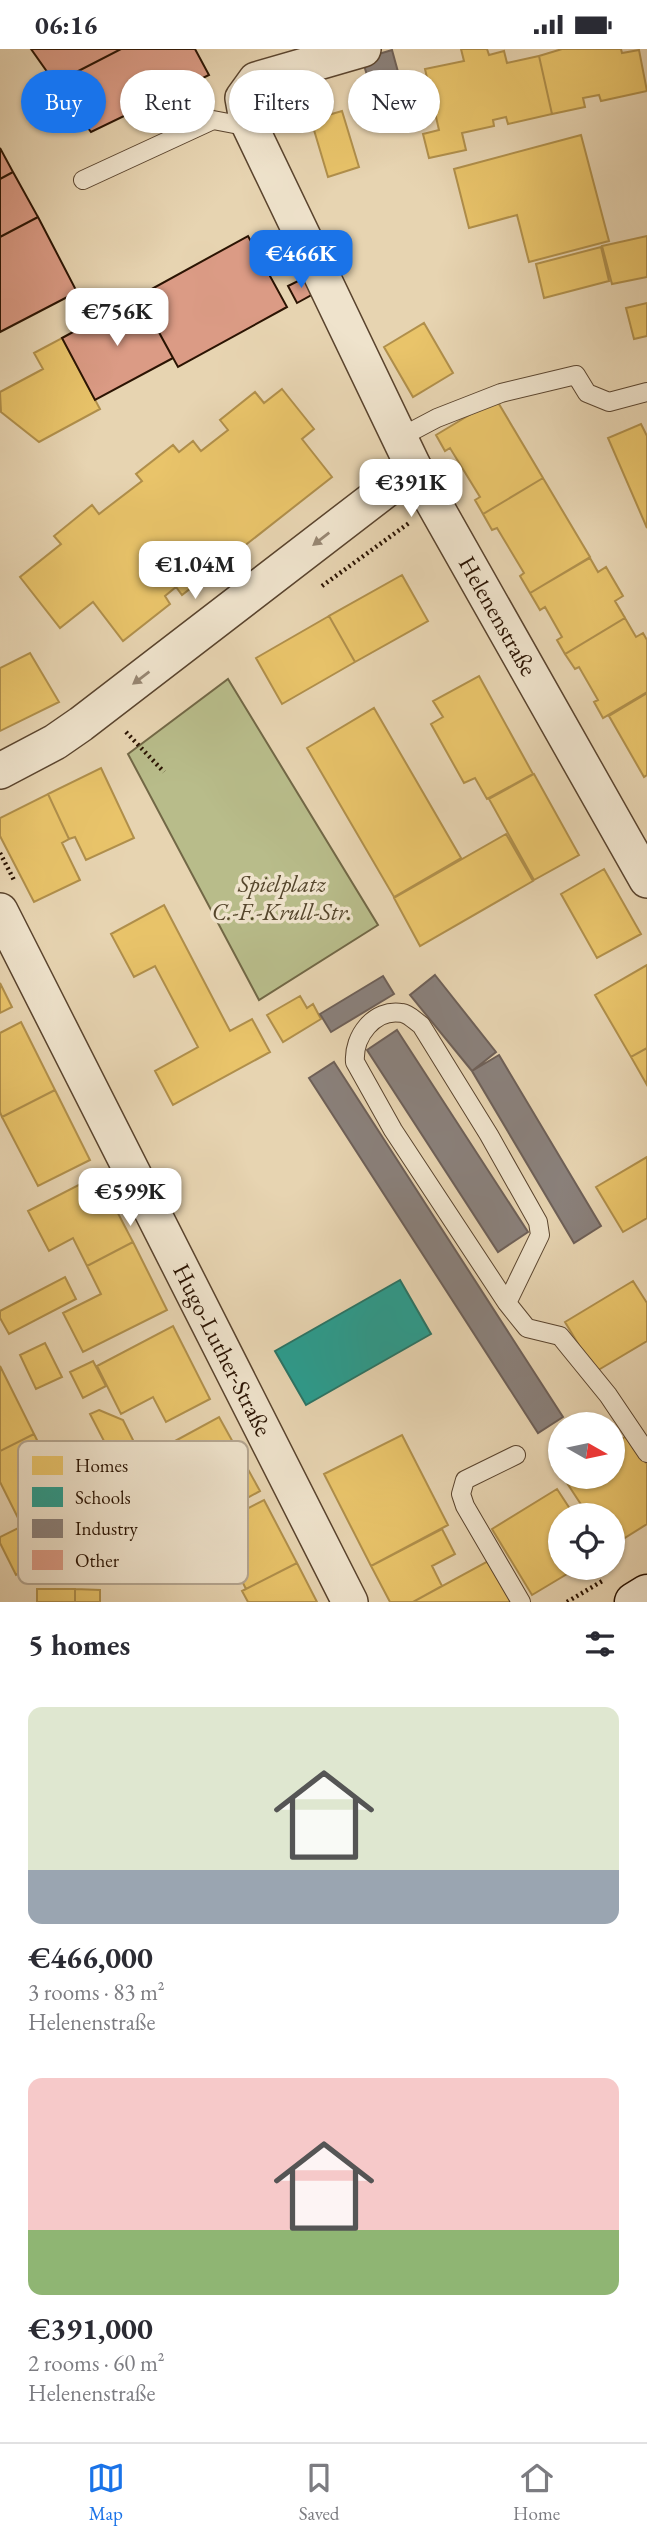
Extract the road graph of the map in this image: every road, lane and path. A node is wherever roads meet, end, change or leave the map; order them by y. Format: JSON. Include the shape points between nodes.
{"nodes":[{"id":1,"x":363,"y":49,"type":"edge"},
{"id":2,"x":293,"y":70,"type":"edge"},
{"id":3,"x":229,"y":123,"type":"edge"},
{"id":4,"x":253,"y":133,"type":"edge"},
{"id":5,"x":83,"y":180,"type":"dead end"},
{"id":6,"x":647,"y":392,"type":"edge"},
{"id":7,"x":407,"y":453,"type":"junction"},
{"id":8,"x":121,"y":727,"type":"dead end"},
{"id":9,"x":0,"y":771,"type":"edge"},
{"id":10,"x":164,"y":772,"type":"dead end"},
{"id":11,"x":647,"y":880,"type":"edge"},
{"id":12,"x":0,"y":911,"type":"edge"},
{"id":13,"x":507,"y":1303,"type":"junction"},
{"id":14,"x":647,"y":1453,"type":"edge"},
{"id":15,"x":516,"y":1455,"type":"dead end"},
{"id":16,"x":647,"y":1594,"type":"edge"},
{"id":17,"x":350,"y":1602,"type":"edge"},
{"id":18,"x":521,"y":1602,"type":"edge"},
{"id":19,"x":634,"y":1602,"type":"edge"}],
"edges":[{"from":1,"to":2,"type":"street"},
{"from":3,"to":5,"type":"lane","via":[[213,120]]},
{"from":4,"to":7,"type":"street","name":"Helenenstraße"},
{"from":6,"to":7,"type":"lane","via":[[609,402],[587,393],[576,375],[501,393],[437,418]]},
{"from":7,"to":9,"type":"street","one_way":true,"via":[[80,724]]},
{"from":7,"to":11,"type":"street","name":"Helenenstraße"},
{"from":8,"to":10,"type":"path"},
{"from":12,"to":17,"type":"street","name":"Hugo-Luther-Straße"},
{"from":13,"to":13,"type":"lane","via":[[393,1130],[355,1062],[354,1052],[366,1025],[387,1013],[405,1013],[421,1025],[538,1222],[540,1235]]},
{"from":13,"to":14,"type":"lane","via":[[527,1328],[560,1336]]},
{"from":15,"to":18,"type":"lane","via":[[465,1480],[461,1494]]},
{"from":16,"to":19,"type":"main road"}]}
